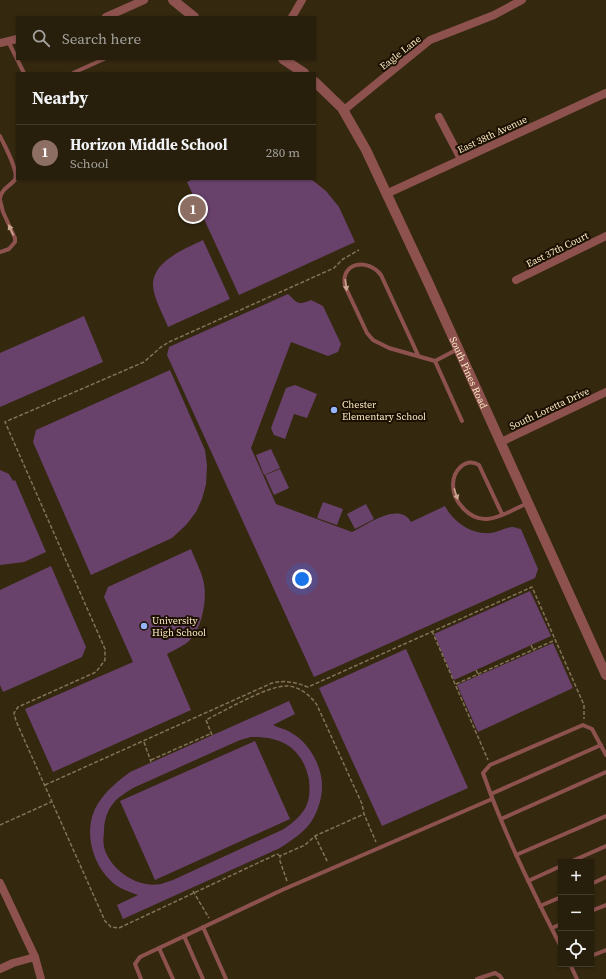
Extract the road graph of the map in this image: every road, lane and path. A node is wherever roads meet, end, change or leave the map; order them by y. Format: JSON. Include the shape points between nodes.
{"nodes":[{"id":1,"x":144,"y":0,"type":"edge"},
{"id":2,"x":173,"y":0,"type":"edge"},
{"id":3,"x":302,"y":0,"type":"edge"},
{"id":4,"x":522,"y":0,"type":"edge"},
{"id":5,"x":118,"y":15,"type":"edge"},
{"id":6,"x":193,"y":16,"type":"edge"},
{"id":7,"x":293,"y":16,"type":"edge"},
{"id":8,"x":16,"y":39,"type":"edge"},
{"id":9,"x":4,"y":42,"type":"edge"},
{"id":10,"x":16,"y":58,"type":"edge"},
{"id":11,"x":18,"y":60,"type":"edge"},
{"id":12,"x":102,"y":60,"type":"edge"},
{"id":13,"x":284,"y":60,"type":"edge"},
{"id":14,"x":24,"y":72,"type":"edge"},
{"id":15,"x":75,"y":72,"type":"edge"},
{"id":16,"x":302,"y":72,"type":"edge"},
{"id":17,"x":316,"y":83,"type":"edge"},
{"id":18,"x":606,"y":93,"type":"edge"},
{"id":19,"x":342,"y":108,"type":"junction"},
{"id":20,"x":439,"y":117,"type":"dead end"},
{"id":21,"x":0,"y":136,"type":"edge"},
{"id":22,"x":461,"y":159,"type":"junction"},
{"id":23,"x":386,"y":194,"type":"junction"},
{"id":24,"x":0,"y":197,"type":"edge"},
{"id":25,"x":606,"y":236,"type":"edge"},
{"id":26,"x":359,"y":250,"type":"dead end"},
{"id":27,"x":0,"y":252,"type":"edge"},
{"id":28,"x":516,"y":280,"type":"dead end"},
{"id":29,"x":458,"y":349,"type":"junction"},
{"id":30,"x":418,"y":355,"type":"junction"},
{"id":31,"x":435,"y":361,"type":"junction"},
{"id":32,"x":606,"y":392,"type":"edge"},
{"id":33,"x":462,"y":421,"type":"dead end"},
{"id":34,"x":501,"y":442,"type":"junction"},
{"id":35,"x":528,"y":502,"type":"junction"},
{"id":36,"x":502,"y":514,"type":"junction"},
{"id":37,"x":432,"y":631,"type":"junction"},
{"id":38,"x":555,"y":640,"type":"junction"},
{"id":39,"x":532,"y":645,"type":"dead end"},
{"id":40,"x":534,"y":650,"type":"junction"},
{"id":41,"x":476,"y":670,"type":"dead end"},
{"id":42,"x":479,"y":675,"type":"junction"},
{"id":43,"x":606,"y":675,"type":"edge"},
{"id":44,"x":456,"y":684,"type":"junction"},
{"id":45,"x":583,"y":724,"type":"junction"},
{"id":46,"x":144,"y":742,"type":"dead end"},
{"id":47,"x":602,"y":745,"type":"junction"},
{"id":48,"x":606,"y":755,"type":"edge"},
{"id":49,"x":490,"y":765,"type":"junction"},
{"id":50,"x":606,"y":772,"type":"edge"},
{"id":51,"x":45,"y":785,"type":"junction"},
{"id":52,"x":492,"y":797,"type":"junction"},
{"id":53,"x":51,"y":802,"type":"junction"},
{"id":54,"x":364,"y":814,"type":"junction"},
{"id":55,"x":606,"y":816,"type":"edge"},
{"id":56,"x":501,"y":819,"type":"junction"},
{"id":57,"x":0,"y":825,"type":"edge"},
{"id":58,"x":315,"y":836,"type":"junction"},
{"id":59,"x":606,"y":846,"type":"edge"},
{"id":60,"x":379,"y":847,"type":"junction"},
{"id":61,"x":516,"y":855,"type":"junction"},
{"id":62,"x":280,"y":856,"type":"junction"},
{"id":63,"x":577,"y":859,"type":"edge"},
{"id":64,"x":558,"y":867,"type":"edge"},
{"id":65,"x":331,"y":868,"type":"junction"},
{"id":66,"x":285,"y":876,"type":"dead end"},
{"id":67,"x":606,"y":877,"type":"edge"},
{"id":68,"x":528,"y":881,"type":"junction"},
{"id":69,"x":0,"y":882,"type":"edge"},
{"id":70,"x":594,"y":883,"type":"edge"},
{"id":71,"x":193,"y":891,"type":"dead end"},
{"id":72,"x":195,"y":893,"type":"junction"},
{"id":73,"x":558,"y":898,"type":"edge"},
{"id":74,"x":606,"y":905,"type":"edge"},
{"id":75,"x":540,"y":906,"type":"junction"},
{"id":76,"x":594,"y":910,"type":"edge"},
{"id":77,"x":211,"y":923,"type":"junction"},
{"id":78,"x":558,"y":925,"type":"edge"},
{"id":79,"x":203,"y":927,"type":"junction"},
{"id":80,"x":552,"y":928,"type":"junction"},
{"id":81,"x":184,"y":936,"type":"junction"},
{"id":82,"x":558,"y":941,"type":"edge"},
{"id":83,"x":159,"y":948,"type":"junction"},
{"id":84,"x":606,"y":950,"type":"edge"},
{"id":85,"x":594,"y":955,"type":"edge"},
{"id":86,"x":35,"y":957,"type":"junction"},
{"id":87,"x":573,"y":967,"type":"edge"},
{"id":88,"x":0,"y":969,"type":"edge"},
{"id":89,"x":41,"y":979,"type":"edge"},
{"id":90,"x":141,"y":979,"type":"edge"},
{"id":91,"x":172,"y":979,"type":"edge"},
{"id":92,"x":203,"y":979,"type":"edge"},
{"id":93,"x":226,"y":979,"type":"edge"},
{"id":94,"x":477,"y":979,"type":"edge"},
{"id":95,"x":502,"y":979,"type":"edge"},
{"id":96,"x":578,"y":979,"type":"edge"}],
"edges":[{"from":1,"to":5,"type":"street"},
{"from":2,"to":6,"type":"street"},
{"from":3,"to":7,"type":"street"},
{"from":4,"to":19,"type":"street","name":"Eagle Lane","via":[[494,15],[430,40],[344,110]]},
{"from":8,"to":9,"type":"street"},
{"from":9,"to":10,"type":"lane"},
{"from":11,"to":14,"type":"lane"},
{"from":12,"to":15,"type":"lane"},
{"from":13,"to":16,"type":"street"},
{"from":17,"to":19,"type":"street","name":"South Pines Road"},
{"from":18,"to":22,"type":"street","name":"East 38th Avenue"},
{"from":19,"to":23,"type":"street","name":"South Pines Road","via":[[366,150]]},
{"from":20,"to":22,"type":"street"},
{"from":21,"to":24,"type":"lane","via":[[16,175]]},
{"from":22,"to":23,"type":"street","name":"East 38th Avenue"},
{"from":23,"to":29,"type":"street","name":"South Pines Road"},
{"from":27,"to":24,"type":"lane","one_way":true,"via":[[9,249],[15,242]]},
{"from":25,"to":28,"type":"street","name":"East 37th Court"},
{"from":26,"to":51,"type":"path","via":[[343,259],[334,268],[169,342],[144,362],[5,422],[106,654],[104,664],[96,672],[18,707],[14,712]]},
{"from":29,"to":31,"type":"lane"},
{"from":29,"to":34,"type":"street","name":"South Pines Road"},
{"from":30,"to":30,"type":"lane","one_way":true,"via":[[376,269],[359,264],[348,270],[345,286],[367,334],[389,348]]},
{"from":30,"to":31,"type":"lane"},
{"from":31,"to":33,"type":"lane"},
{"from":32,"to":34,"type":"street","name":"South Loretta Drive"},
{"from":34,"to":35,"type":"street","name":"South Pines Road"},
{"from":35,"to":36,"type":"lane"},
{"from":35,"to":43,"type":"street","name":"South Pines Road"},
{"from":36,"to":36,"type":"lane","one_way":true,"via":[[479,465],[469,462],[460,468],[453,484],[460,504],[473,516],[481,518],[488,519]]},
{"from":37,"to":38,"type":"path","via":[[532,587]]},
{"from":37,"to":44,"type":"path"},
{"from":37,"to":51,"type":"path","via":[[308,687],[288,681],[272,683]]},
{"from":38,"to":40,"type":"path"},
{"from":38,"to":45,"type":"path","via":[[584,705]]},
{"from":39,"to":40,"type":"path"},
{"from":40,"to":42,"type":"path"},
{"from":41,"to":42,"type":"path"},
{"from":42,"to":44,"type":"path"},
{"from":44,"to":49,"type":"path"},
{"from":45,"to":47,"type":"lane","via":[[592,729]]},
{"from":45,"to":49,"type":"lane"},
{"from":46,"to":54,"type":"path","via":[[151,761],[212,734],[206,720],[264,692],[286,686],[296,688],[312,697],[317,705],[362,804]]},
{"from":47,"to":48,"type":"lane"},
{"from":47,"to":52,"type":"lane"},
{"from":49,"to":52,"type":"lane","via":[[483,773]]},
{"from":50,"to":56,"type":"lane"},
{"from":51,"to":53,"type":"path"},
{"from":52,"to":56,"type":"lane"},
{"from":52,"to":60,"type":"lane"},
{"from":53,"to":57,"type":"path"},
{"from":53,"to":72,"type":"path","via":[[105,921],[111,927],[119,928]]},
{"from":54,"to":58,"type":"path"},
{"from":54,"to":60,"type":"path"},
{"from":55,"to":61,"type":"lane"},
{"from":56,"to":61,"type":"lane"},
{"from":58,"to":62,"type":"path","via":[[305,845]]},
{"from":58,"to":65,"type":"path"},
{"from":59,"to":63,"type":"lane"},
{"from":60,"to":65,"type":"lane"},
{"from":61,"to":68,"type":"lane"},
{"from":62,"to":66,"type":"path"},
{"from":62,"to":72,"type":"path","via":[[277,854]]},
{"from":64,"to":68,"type":"lane"},
{"from":65,"to":77,"type":"lane"},
{"from":67,"to":70,"type":"lane"},
{"from":68,"to":75,"type":"lane"},
{"from":69,"to":86,"type":"street"},
{"from":71,"to":72,"type":"path"},
{"from":72,"to":77,"type":"path"},
{"from":73,"to":75,"type":"lane"},
{"from":74,"to":76,"type":"lane"},
{"from":75,"to":80,"type":"lane"},
{"from":77,"to":79,"type":"lane"},
{"from":78,"to":80,"type":"lane"},
{"from":79,"to":81,"type":"lane"},
{"from":79,"to":93,"type":"lane"},
{"from":80,"to":82,"type":"lane"},
{"from":81,"to":83,"type":"lane"},
{"from":81,"to":92,"type":"lane"},
{"from":83,"to":90,"type":"lane","via":[[140,957],[135,964]]},
{"from":83,"to":91,"type":"lane"},
{"from":84,"to":85,"type":"lane"},
{"from":86,"to":88,"type":"street"},
{"from":86,"to":89,"type":"street"},
{"from":87,"to":96,"type":"lane"},
{"from":94,"to":95,"type":"lane","via":[[495,973]]}]}
